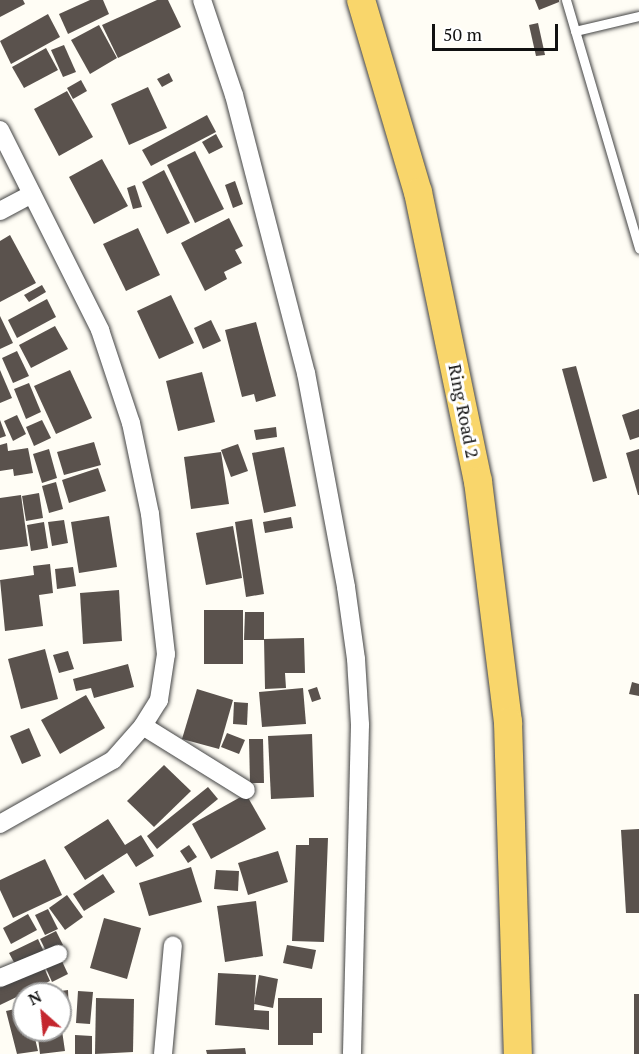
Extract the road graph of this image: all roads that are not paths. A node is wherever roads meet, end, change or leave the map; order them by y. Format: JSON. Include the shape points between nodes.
{"nodes":[{"id":1,"x":202,"y":0,"type":"edge"},
{"id":2,"x":361,"y":0,"type":"edge"},
{"id":3,"x":566,"y":0,"type":"edge"},
{"id":4,"x":639,"y":16,"type":"edge"},
{"id":5,"x":575,"y":31,"type":"junction"},
{"id":6,"x":0,"y":130,"type":"edge"},
{"id":7,"x":32,"y":194,"type":"junction"},
{"id":8,"x":0,"y":211,"type":"edge"},
{"id":9,"x":639,"y":248,"type":"edge"},
{"id":10,"x":143,"y":726,"type":"junction"},
{"id":11,"x":246,"y":790,"type":"dead end"},
{"id":12,"x":0,"y":824,"type":"edge"},
{"id":13,"x":173,"y":945,"type":"dead end"},
{"id":14,"x":58,"y":954,"type":"dead end"},
{"id":15,"x":0,"y":978,"type":"edge"},
{"id":16,"x":162,"y":1054,"type":"edge"},
{"id":17,"x":351,"y":1054,"type":"edge"},
{"id":18,"x":518,"y":1054,"type":"edge"}],
"edges":[{"from":1,"to":17,"type":"street","via":[[234,95],[306,373],[347,598],[360,725]]},
{"from":2,"to":18,"type":"main road","name":"Ring Road 2","via":[[418,192],[478,481],[508,722]]},
{"from":3,"to":5,"type":"lane"},
{"from":4,"to":5,"type":"lane"},
{"from":5,"to":9,"type":"lane"},
{"from":6,"to":7,"type":"street"},
{"from":7,"to":8,"type":"street"},
{"from":7,"to":10,"type":"street","via":[[100,330],[131,423],[150,514],[166,654],[159,700]]},
{"from":10,"to":11,"type":"street"},
{"from":10,"to":12,"type":"street","via":[[113,760]]},
{"from":13,"to":16,"type":"street"},
{"from":14,"to":15,"type":"street"}]}
